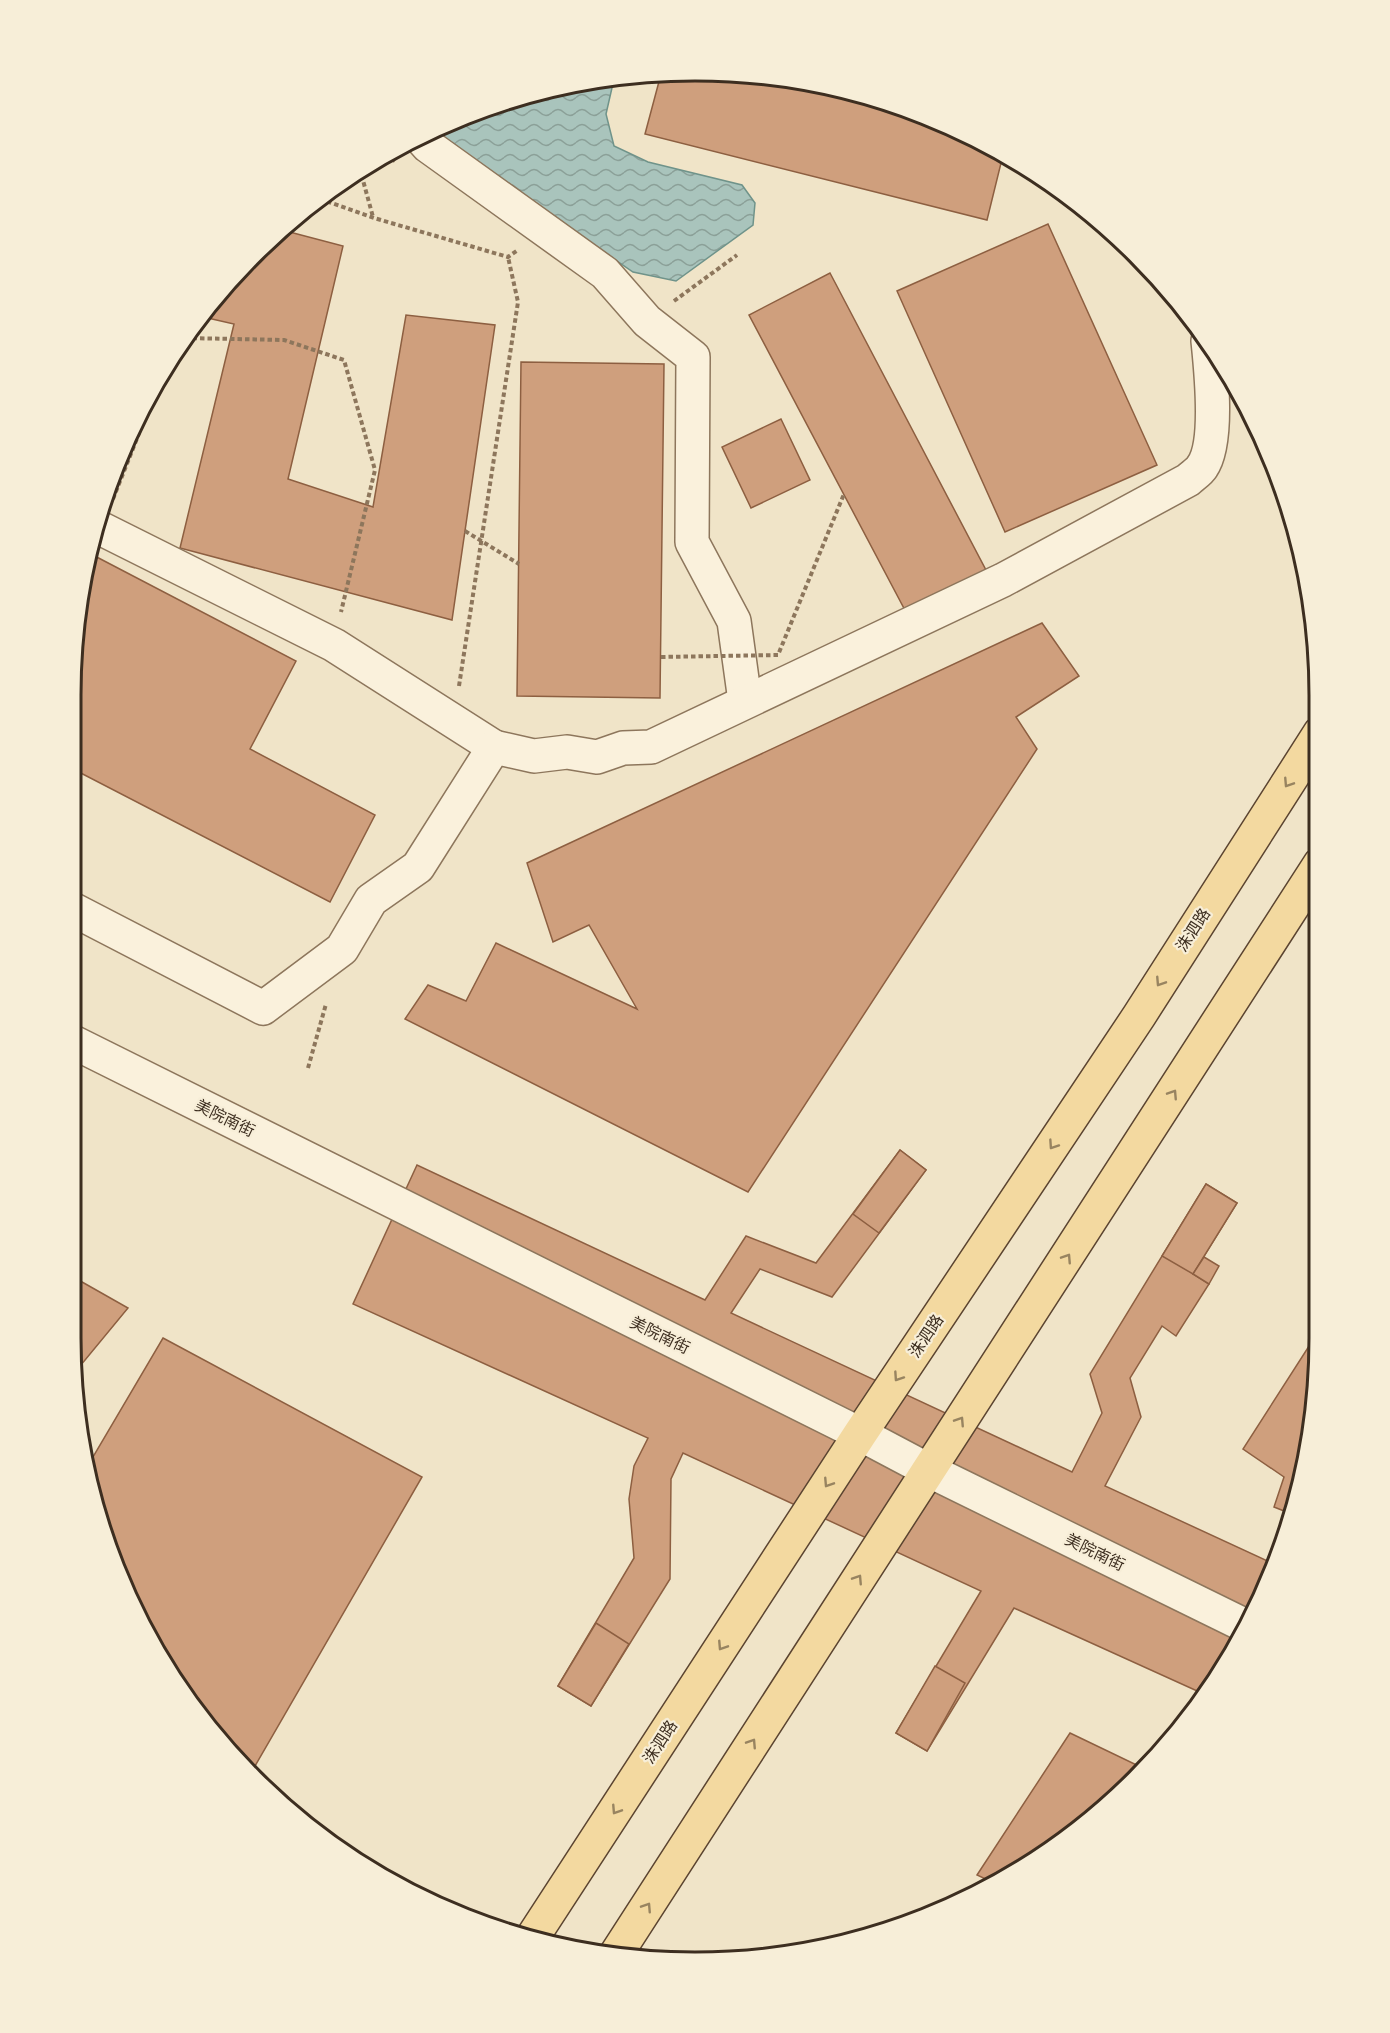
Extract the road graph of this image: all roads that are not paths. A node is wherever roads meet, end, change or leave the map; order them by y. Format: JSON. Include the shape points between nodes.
{"nodes":[{"id":1,"x":425,"y":143,"type":"edge"},
{"id":2,"x":1211,"y":361,"type":"edge"},
{"id":3,"x":104,"y":529,"type":"edge"},
{"id":4,"x":745,"y":701,"type":"junction"},
{"id":5,"x":494,"y":747,"type":"junction"},
{"id":6,"x":1309,"y":750,"type":"edge"},
{"id":7,"x":1309,"y":881,"type":"edge"},
{"id":8,"x":81,"y":914,"type":"edge"},
{"id":9,"x":81,"y":1046,"type":"edge"},
{"id":10,"x":860,"y":1434,"type":"junction"},
{"id":11,"x":928,"y":1470,"type":"junction"},
{"id":12,"x":1239,"y":1623,"type":"edge"},
{"id":13,"x":536,"y":1931,"type":"edge"},
{"id":14,"x":620,"y":1948,"type":"edge"}],
"edges":[{"from":1,"to":4,"type":"street","via":[[606,273],[647,321],[693,357],[692,542],[734,621]]},
{"from":2,"to":4,"type":"street","via":[[1213,394],[1208,452],[1202,467],[1188,480],[1003,580]]},
{"from":3,"to":5,"type":"street","via":[[333,645]]},
{"from":4,"to":5,"type":"street","via":[[651,747],[623,748],[597,757],[567,752],[534,756]]},
{"from":5,"to":8,"type":"street","via":[[418,867],[371,900],[342,949],[263,1008]]},
{"from":6,"to":10,"type":"main road","name":"洙泗路","one_way":true},
{"from":11,"to":7,"type":"main road","one_way":true},
{"from":9,"to":10,"type":"street","name":"美院南街"},
{"from":10,"to":11,"type":"street","name":"美院南街"},
{"from":10,"to":13,"type":"main road","name":"洙泗路","one_way":true},
{"from":11,"to":12,"type":"street","name":"美院南街"},
{"from":14,"to":11,"type":"main road","one_way":true}]}
